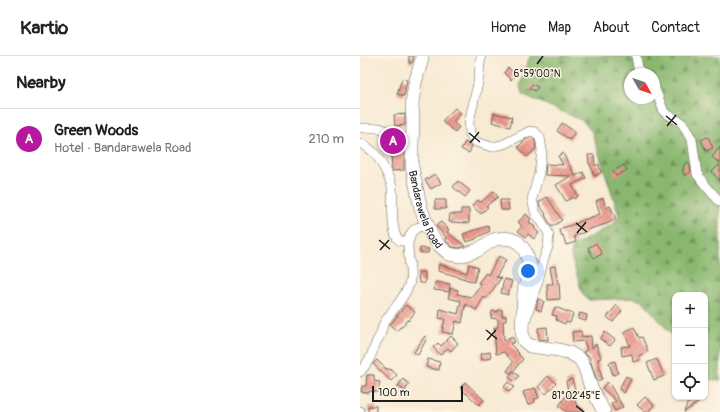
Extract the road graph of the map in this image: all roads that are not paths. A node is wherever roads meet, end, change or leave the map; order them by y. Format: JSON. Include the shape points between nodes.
{"nodes":[{"id":1,"x":422,"y":56,"type":"edge"},
{"id":2,"x":481,"y":56,"type":"edge"},
{"id":3,"x":636,"y":56,"type":"edge"},
{"id":4,"x":638,"y":68,"type":"edge"},
{"id":5,"x":660,"y":102,"type":"edge"},
{"id":6,"x":360,"y":128,"type":"edge"},
{"id":7,"x":360,"y":143,"type":"edge"},
{"id":8,"x":412,"y":145,"type":"junction"},
{"id":9,"x":720,"y":202,"type":"edge"},
{"id":10,"x":429,"y":230,"type":"junction"},
{"id":11,"x":410,"y":238,"type":"junction"},
{"id":12,"x":522,"y":332,"type":"junction"},
{"id":13,"x":360,"y":372,"type":"edge"},
{"id":14,"x":604,"y":412,"type":"edge"}],
"edges":[{"from":1,"to":8,"type":"highway","name":"Bandarawela Road","via":[[412,103]]},
{"from":2,"to":12,"type":"lane","via":[[469,122],[470,134],[476,142],[492,147],[504,144],[530,130],[540,138],[542,150],[532,199],[535,212],[549,234],[548,247]]},
{"from":3,"to":4,"type":"lane"},
{"from":5,"to":9,"type":"lane","via":[[664,112],[682,123],[692,139],[697,174]]},
{"from":6,"to":8,"type":"lane","via":[[378,128],[396,134]]},
{"from":7,"to":11,"type":"lane","via":[[375,154],[388,177],[392,188],[393,220],[397,238],[404,241]]},
{"from":8,"to":10,"type":"highway","name":"Bandarawela Road","via":[[412,167],[421,209]]},
{"from":10,"to":11,"type":"lane","via":[[417,227]]},
{"from":10,"to":12,"type":"highway","name":"Bandarawela Road","via":[[449,254],[460,256],[478,250],[493,240],[502,238],[518,242],[525,251],[531,267],[524,290]]},
{"from":11,"to":13,"type":"lane","via":[[410,284],[383,325],[370,358]]},
{"from":12,"to":14,"type":"highway","via":[[524,341],[530,346],[559,350],[580,359]]}]}
